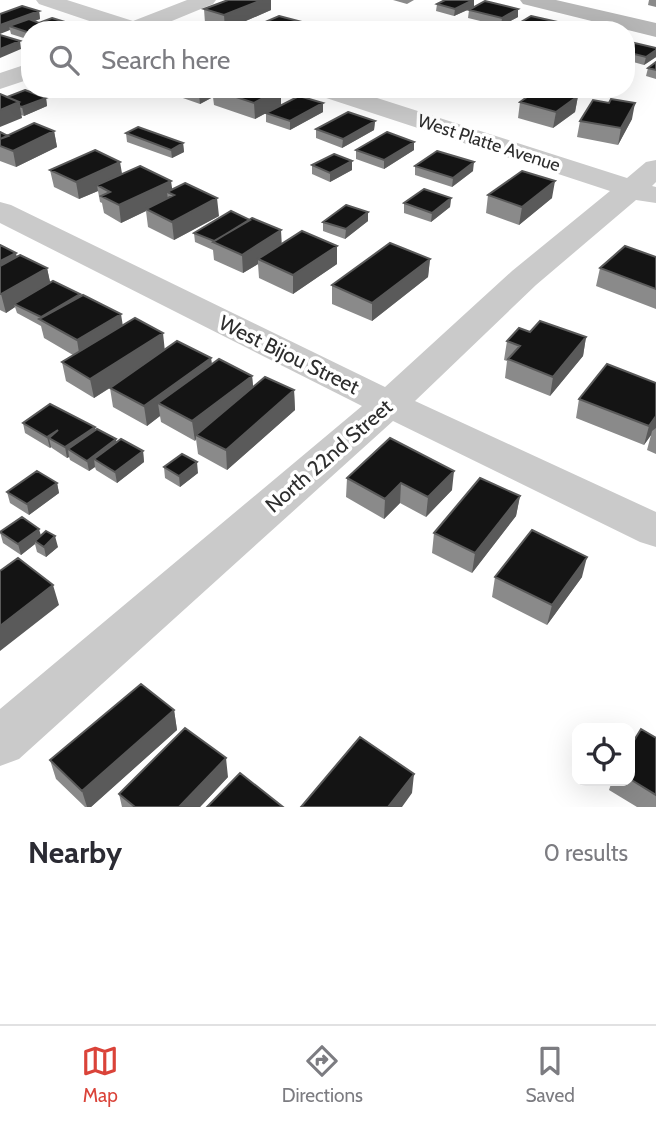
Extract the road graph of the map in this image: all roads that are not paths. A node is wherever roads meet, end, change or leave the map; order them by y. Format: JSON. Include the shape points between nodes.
{"nodes":[{"id":1,"x":46,"y":0,"type":"edge"},
{"id":2,"x":206,"y":0,"type":"edge"},
{"id":3,"x":530,"y":0,"type":"edge"},
{"id":4,"x":110,"y":21,"type":"edge"},
{"id":5,"x":154,"y":21,"type":"edge"},
{"id":6,"x":618,"y":21,"type":"edge"},
{"id":7,"x":635,"y":25,"type":"edge"},
{"id":8,"x":656,"y":30,"type":"edge"},
{"id":9,"x":21,"y":74,"type":"edge"},
{"id":10,"x":0,"y":82,"type":"edge"},
{"id":11,"x":353,"y":98,"type":"edge"},
{"id":12,"x":648,"y":185,"type":"edge"},
{"id":13,"x":0,"y":211,"type":"edge"},
{"id":14,"x":389,"y":404,"type":"junction"},
{"id":15,"x":656,"y":531,"type":"edge"},
{"id":16,"x":0,"y":742,"type":"edge"}],
"edges":[{"from":1,"to":4,"type":"street"},
{"from":2,"to":5,"type":"street"},
{"from":3,"to":6,"type":"main road"},
{"from":7,"to":8,"type":"main road"},
{"from":9,"to":10,"type":"street"},
{"from":11,"to":12,"type":"street","name":"West Platte Avenue"},
{"from":12,"to":14,"type":"street","name":"North 22nd Street","via":[[524,278]]},
{"from":13,"to":14,"type":"street","name":"West Bijou Street"},
{"from":14,"to":15,"type":"street","name":"West Bijou Street"},
{"from":14,"to":16,"type":"street","name":"North 22nd Street"}]}
